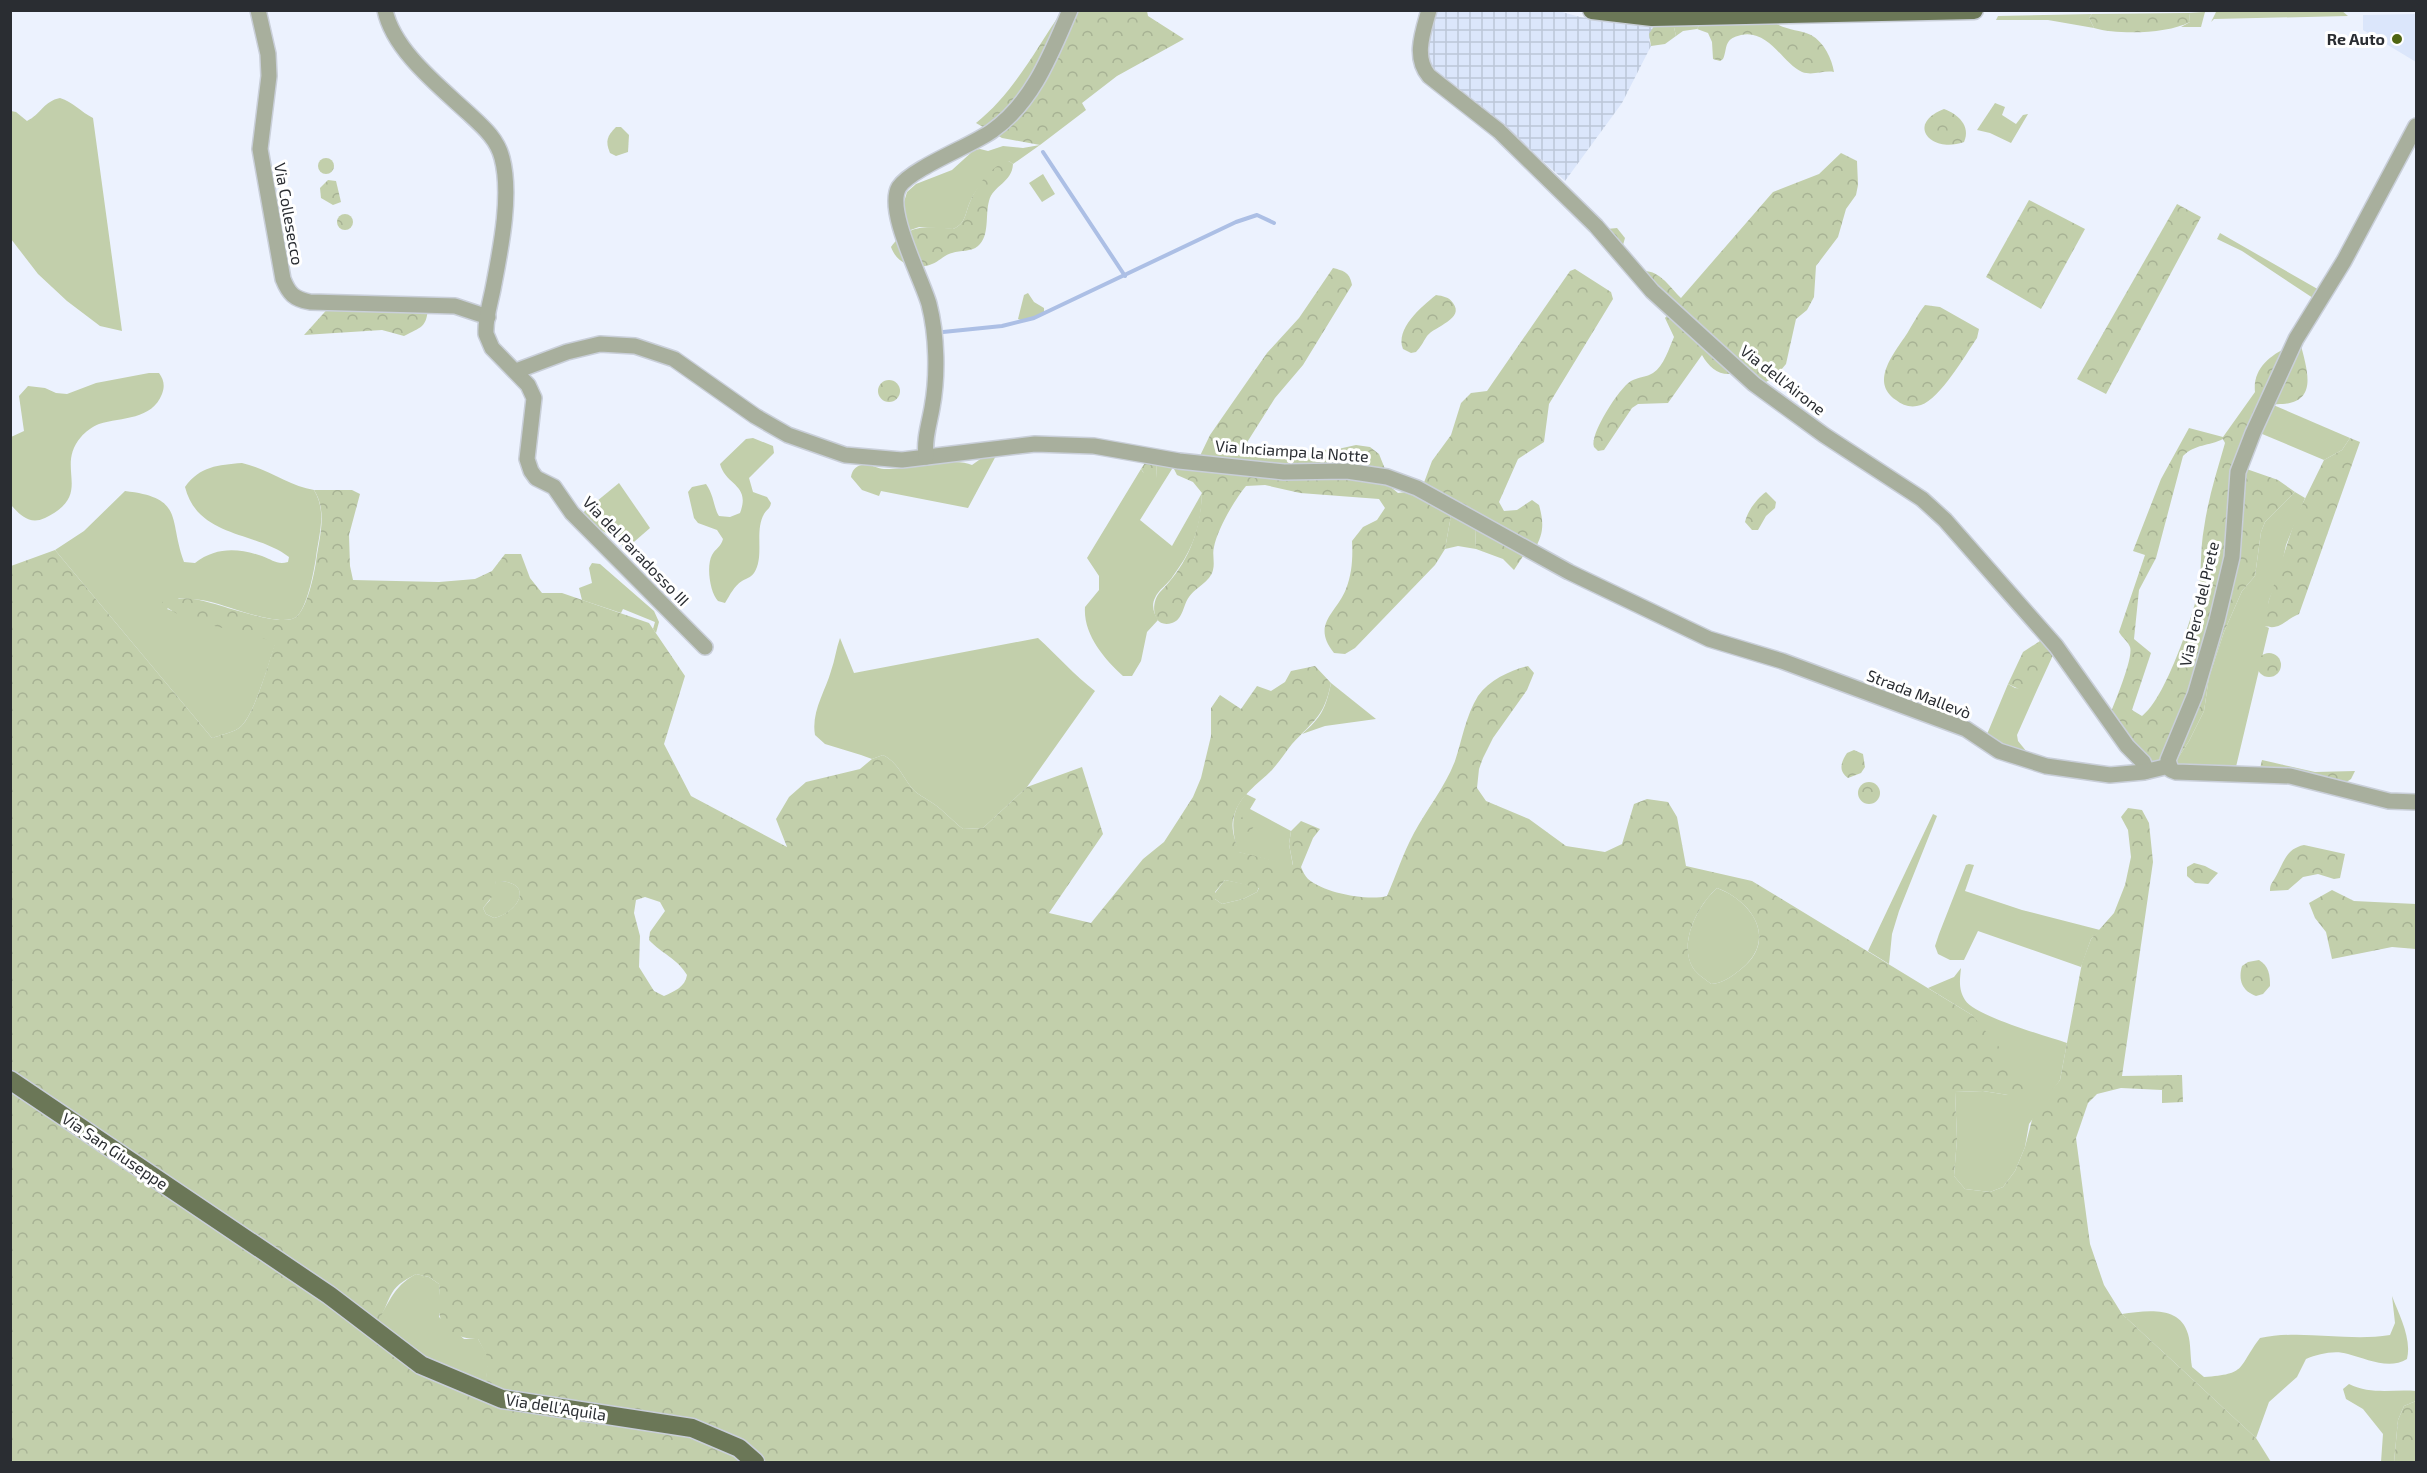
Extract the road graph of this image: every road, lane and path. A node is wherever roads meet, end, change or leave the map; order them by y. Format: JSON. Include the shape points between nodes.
{"nodes":[{"id":1,"x":258,"y":10,"type":"edge"},
{"id":2,"x":385,"y":10,"type":"edge"},
{"id":3,"x":1070,"y":10,"type":"edge"},
{"id":4,"x":1429,"y":10,"type":"edge"},
{"id":5,"x":1593,"y":10,"type":"edge"},
{"id":6,"x":1974,"y":10,"type":"edge"},
{"id":7,"x":2416,"y":126,"type":"edge"},
{"id":8,"x":488,"y":317,"type":"junction"},
{"id":9,"x":516,"y":371,"type":"junction"},
{"id":10,"x":926,"y":457,"type":"junction"},
{"id":11,"x":1660,"y":616,"type":"joint"},
{"id":12,"x":705,"y":647,"type":"dead end"},
{"id":13,"x":2169,"y":766,"type":"junction"},
{"id":14,"x":2147,"y":771,"type":"junction"},
{"id":15,"x":2416,"y":801,"type":"edge"},
{"id":16,"x":10,"y":1080,"type":"edge"},
{"id":17,"x":219,"y":1221,"type":"joint"},
{"id":18,"x":755,"y":1462,"type":"edge"}],
"edges":[{"from":1,"to":8,"type":"street","name":"Via Collesecco","via":[[269,76],[260,149],[283,279],[292,296],[310,302],[455,306]]},
{"from":2,"to":8,"type":"street","name":"Via del Paradosso III","via":[[396,35],[418,66],[488,131],[502,158],[502,242]]},
{"from":3,"to":10,"type":"street","via":[[1041,73],[1014,111],[992,132],[917,172],[899,187],[895,199],[908,249],[929,303],[933,333],[936,378],[925,435]]},
{"from":4,"to":14,"type":"street","name":"Via dell'Airone","via":[[1420,56],[1429,76],[1499,131],[1596,226],[1652,291],[1754,384],[1922,499],[1945,520],[2056,646]]},
{"from":5,"to":6,"type":"main road","via":[[1652,16]]},
{"from":7,"to":13,"type":"street","name":"Via Pero del Prete","via":[[2344,261],[2296,339],[2253,433],[2238,472],[2232,557],[2217,620],[2195,695],[2171,750]]},
{"from":8,"to":9,"type":"street","name":"Via del Paradosso III","via":[[489,344]]},
{"from":9,"to":10,"type":"street","name":"Via Inciampa la Notte","via":[[600,344],[635,346],[674,359],[788,435],[845,455],[902,460]]},
{"from":9,"to":12,"type":"street","name":"Via del Paradosso III","via":[[534,398],[527,459],[531,471],[554,487],[572,513]]},
{"from":10,"to":11,"type":"street","name":"Via Inciampa la Notte","via":[[1035,444],[1094,446],[1214,465],[1284,472],[1347,471],[1387,477],[1417,488],[1569,572]]},
{"from":11,"to":14,"type":"street","name":"Strada Mallevò","via":[[1709,639],[1782,661],[1966,729],[1999,751],[2046,766],[2110,775]]},
{"from":13,"to":14,"type":"street","name":"Strada Mallevò"},
{"from":13,"to":15,"type":"street","via":[[2182,773],[2290,776],[2389,801]]},
{"from":16,"to":17,"type":"main road","name":"Via San Giuseppe"},
{"from":17,"to":18,"type":"main road","name":"Via dell'Aquila","via":[[329,1295],[421,1365],[502,1400],[692,1428],[740,1448]]}]}
